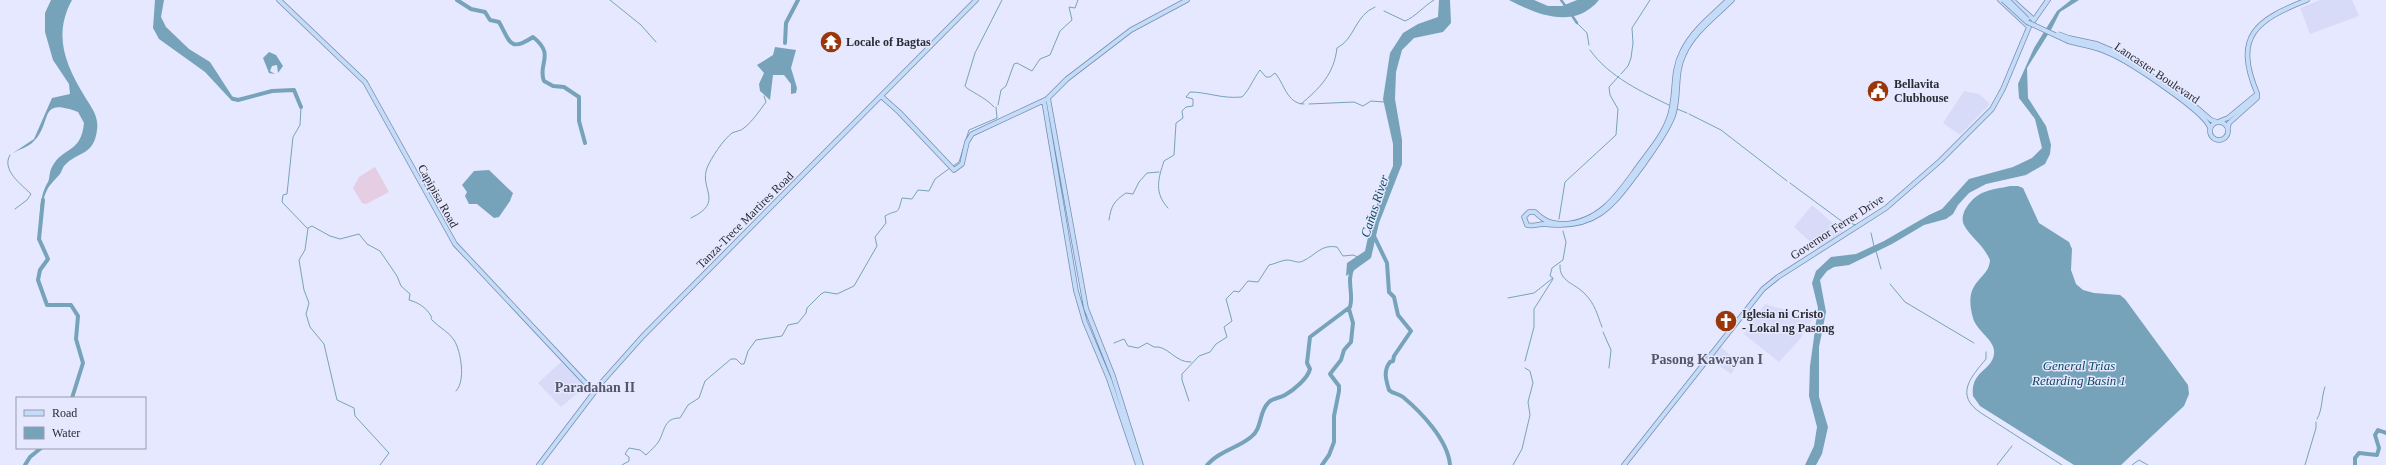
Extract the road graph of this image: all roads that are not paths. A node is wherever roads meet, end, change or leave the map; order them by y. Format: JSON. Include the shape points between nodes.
{"nodes":[{"id":1,"x":279,"y":0,"type":"edge"},
{"id":2,"x":976,"y":0,"type":"edge"},
{"id":3,"x":1187,"y":0,"type":"edge"},
{"id":4,"x":1728,"y":0,"type":"edge"},
{"id":5,"x":1732,"y":0,"type":"edge"},
{"id":6,"x":2000,"y":0,"type":"edge"},
{"id":7,"x":2003,"y":0,"type":"edge"},
{"id":8,"x":2008,"y":0,"type":"edge"},
{"id":9,"x":2012,"y":0,"type":"edge"},
{"id":10,"x":2048,"y":0,"type":"edge"},
{"id":11,"x":2307,"y":0,"type":"edge"},
{"id":12,"x":2034,"y":20,"type":"junction"},
{"id":13,"x":2029,"y":27,"type":"junction"},
{"id":14,"x":2068,"y":39,"type":"junction"},
{"id":15,"x":2257,"y":93,"type":"junction"},
{"id":16,"x":881,"y":96,"type":"junction"},
{"id":17,"x":1048,"y":98,"type":"junction"},
{"id":18,"x":1044,"y":101,"type":"junction"},
{"id":19,"x":2219,"y":122,"type":"junction"},
{"id":20,"x":2210,"y":128,"type":"junction"},
{"id":21,"x":2228,"y":128,"type":"junction"},
{"id":22,"x":1538,"y":217,"type":"junction"},
{"id":23,"x":1535,"y":224,"type":"junction"},
{"id":24,"x":594,"y":392,"type":"junction"},
{"id":25,"x":539,"y":465,"type":"edge"},
{"id":26,"x":1139,"y":465,"type":"edge"},
{"id":27,"x":1624,"y":465,"type":"edge"}],
"edges":[{"from":1,"to":24,"type":"main road","name":"Capipisa Road","via":[[365,82],[455,244]]},
{"from":2,"to":16,"type":"main road","name":"Tanza-Trece Martires Road"},
{"from":3,"to":17,"type":"main road","via":[[1132,30],[1067,79]]},
{"from":4,"to":22,"type":"main road","via":[[1687,42],[1675,72],[1673,104],[1667,124],[1611,202],[1596,215],[1570,223],[1550,223]]},
{"from":5,"to":23,"type":"main road","via":[[1689,44],[1679,68],[1676,106],[1669,126],[1613,204],[1598,217],[1580,224],[1558,227]]},
{"from":6,"to":13,"type":"main road"},
{"from":7,"to":14,"type":"main road","name":"Lancaster Boulevard","bridge":true,"via":[[2027,22]]},
{"from":8,"to":14,"type":"main road","name":"Lancaster Boulevard","bridge":true,"via":[[2033,23]]},
{"from":9,"to":12,"type":"main road"},
{"from":10,"to":12,"type":"main road","name":"Governor Ferrer Drive"},
{"from":11,"to":15,"type":"main road","via":[[2275,13],[2254,32],[2247,52],[2247,66]]},
{"from":12,"to":13,"type":"main road","name":"Governor Ferrer Drive"},
{"from":13,"to":27,"type":"main road","name":"Governor Ferrer Drive","via":[[1992,109],[1940,161],[1886,208],[1763,289]]},
{"from":14,"to":19,"type":"main road","name":"Lancaster Boulevard","via":[[2097,44],[2116,52],[2189,101],[2211,120]]},
{"from":14,"to":20,"type":"main road","name":"Lancaster Boulevard","via":[[2114,55],[2187,103]]},
{"from":15,"to":19,"type":"main road","via":[[2227,119]]},
{"from":15,"to":21,"type":"main road","via":[[2256,99],[2229,123]]},
{"from":16,"to":18,"type":"main road","via":[[954,170],[962,164],[967,142],[972,134]]},
{"from":16,"to":24,"type":"main road","name":"Tanza-Trece Martires Road","via":[[643,336]]},
{"from":17,"to":18,"type":"main road"},
{"from":17,"to":26,"type":"main road","via":[[1084,304],[1113,376],[1136,447]]},
{"from":18,"to":26,"type":"main road","via":[[1076,291],[1085,322],[1109,379]]},
{"from":19,"to":20,"type":"main road"},
{"from":19,"to":21,"type":"main road"},
{"from":20,"to":21,"type":"main road","via":[[2211,136],[2219,140],[2226,136]]},
{"from":22,"to":23,"type":"main road"},
{"from":22,"to":23,"type":"main road","via":[[1531,212],[1524,216],[1527,224]]},
{"from":24,"to":25,"type":"main road","name":"Tanza-Trece Martires Road"}]}
